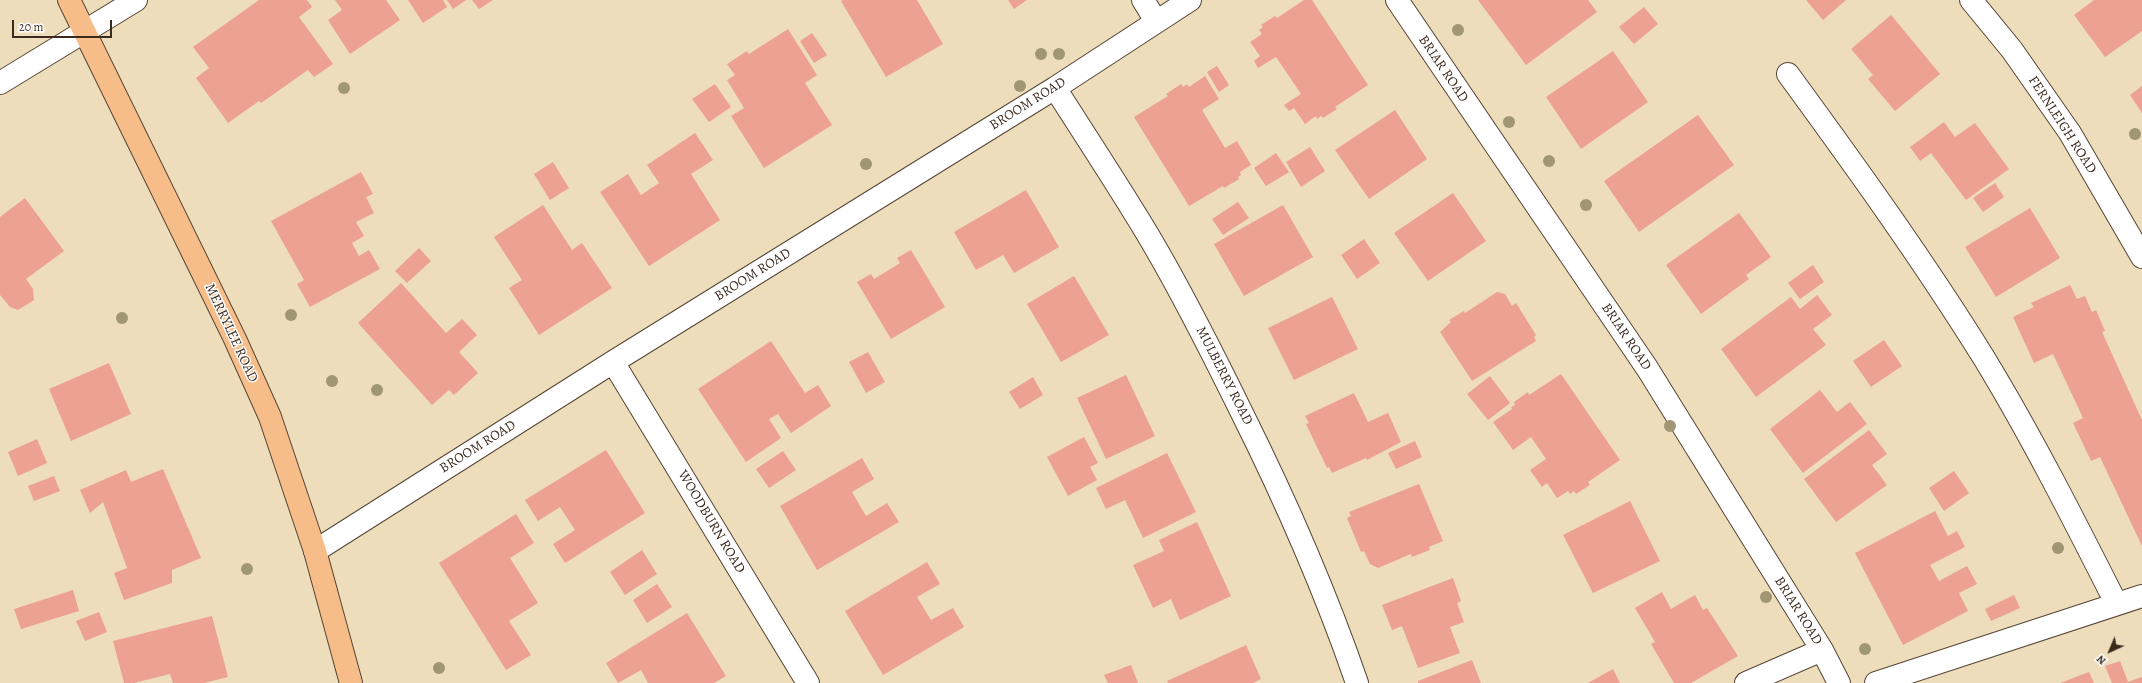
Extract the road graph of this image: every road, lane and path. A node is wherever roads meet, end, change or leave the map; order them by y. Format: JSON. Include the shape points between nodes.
{"nodes":[{"id":1,"x":68,"y":0,"type":"edge"},
{"id":2,"x":136,"y":0,"type":"edge"},
{"id":3,"x":1143,"y":0,"type":"edge"},
{"id":4,"x":1190,"y":0,"type":"edge"},
{"id":5,"x":1397,"y":0,"type":"edge"},
{"id":6,"x":1971,"y":0,"type":"edge"},
{"id":7,"x":1156,"y":21,"type":"junction"},
{"id":8,"x":84,"y":32,"type":"junction"},
{"id":9,"x":1788,"y":74,"type":"dead end"},
{"id":10,"x":0,"y":83,"type":"edge"},
{"id":11,"x":1055,"y":88,"type":"junction"},
{"id":12,"x":2142,"y":257,"type":"edge"},
{"id":13,"x":613,"y":362,"type":"junction"},
{"id":14,"x":315,"y":551,"type":"junction"},
{"id":15,"x":2142,"y":596,"type":"edge"},
{"id":16,"x":2116,"y":603,"type":"junction"},
{"id":17,"x":1822,"y":650,"type":"junction"},
{"id":18,"x":351,"y":683,"type":"edge"},
{"id":19,"x":808,"y":683,"type":"edge"},
{"id":20,"x":1357,"y":683,"type":"edge"},
{"id":21,"x":1746,"y":683,"type":"edge"},
{"id":22,"x":1839,"y":683,"type":"edge"},
{"id":23,"x":1876,"y":683,"type":"edge"}],
"edges":[{"from":1,"to":8,"type":"main road","name":"MERRYLEE ROAD"},
{"from":2,"to":8,"type":"street"},
{"from":3,"to":7,"type":"street"},
{"from":4,"to":7,"type":"street","name":"BROOM ROAD"},
{"from":5,"to":17,"type":"street","name":"BRIAR ROAD","via":[[1647,368]]},
{"from":6,"to":12,"type":"street","name":"FERNLEIGH ROAD","via":[[2012,50],[2070,133]]},
{"from":7,"to":11,"type":"street","name":"BROOM ROAD"},
{"from":8,"to":10,"type":"street"},
{"from":8,"to":14,"type":"main road","name":"MERRYLEE ROAD","via":[[235,339],[270,417]]},
{"from":9,"to":16,"type":"street","via":[[1893,218],[1984,358],[2058,488]]},
{"from":11,"to":13,"type":"street","name":"BROOM ROAD"},
{"from":11,"to":20,"type":"street","name":"MULBERRY ROAD","via":[[1146,231],[1189,308],[1280,491],[1322,589]]},
{"from":13,"to":14,"type":"street","name":"BROOM ROAD"},
{"from":13,"to":19,"type":"street","name":"WOODBURN ROAD"},
{"from":14,"to":18,"type":"main road","name":"MERRYLEE ROAD"},
{"from":15,"to":16,"type":"street"},
{"from":16,"to":23,"type":"street"},
{"from":17,"to":21,"type":"street"},
{"from":17,"to":22,"type":"street","name":"BRIAR ROAD"}]}
